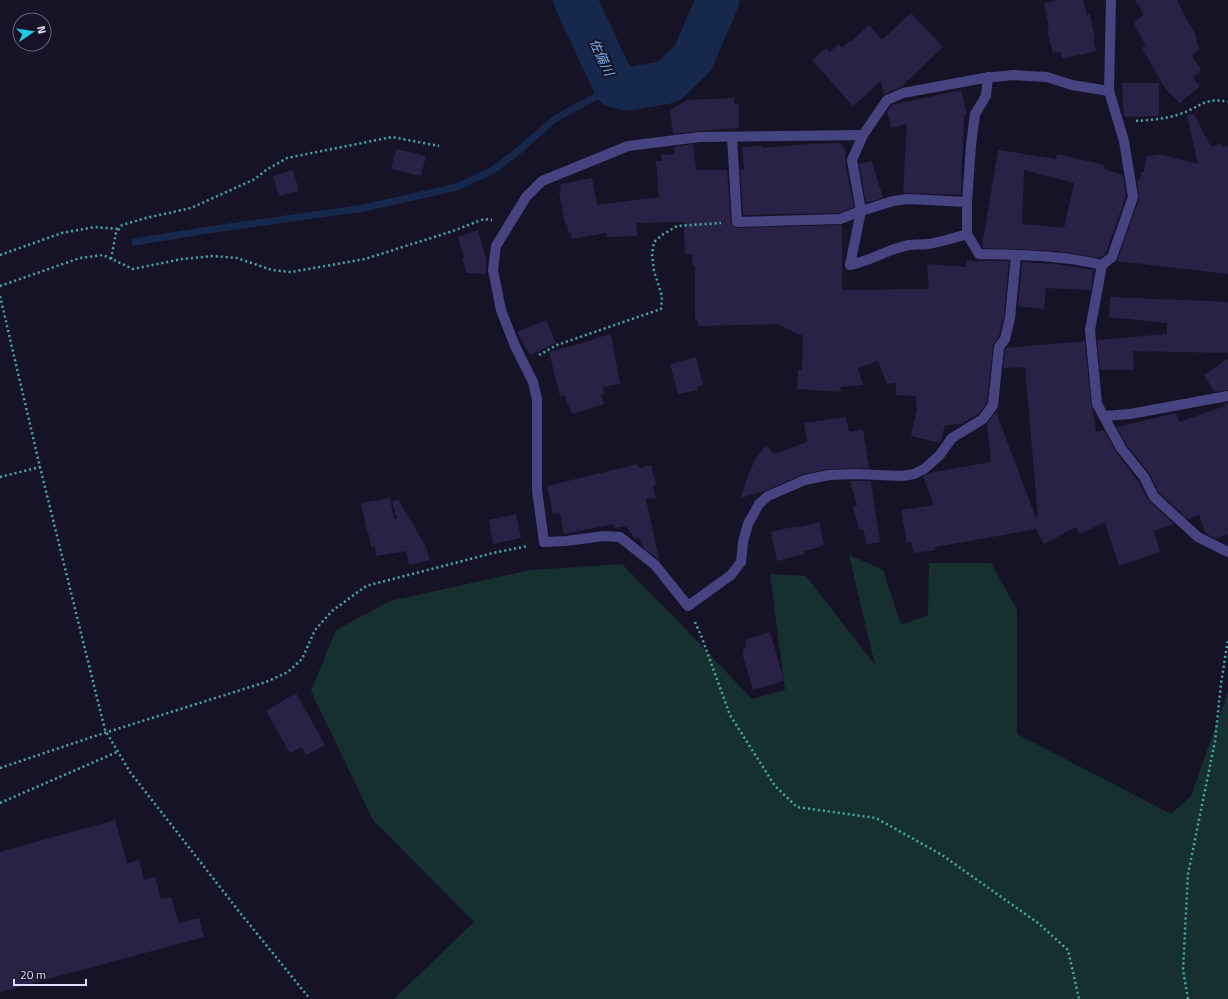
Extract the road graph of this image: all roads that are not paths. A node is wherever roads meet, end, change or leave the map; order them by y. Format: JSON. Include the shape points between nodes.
{"nodes":[{"id":1,"x":1111,"y":0,"type":"edge"},
{"id":2,"x":988,"y":77,"type":"junction"},
{"id":3,"x":1109,"y":91,"type":"junction"},
{"id":4,"x":863,"y":135,"type":"junction"},
{"id":5,"x":732,"y":137,"type":"junction"},
{"id":6,"x":967,"y":202,"type":"junction"},
{"id":7,"x":861,"y":211,"type":"junction"},
{"id":8,"x":967,"y":234,"type":"junction"},
{"id":9,"x":1016,"y":255,"type":"junction"},
{"id":10,"x":1102,"y":265,"type":"junction"},
{"id":11,"x":1228,"y":396,"type":"edge"},
{"id":12,"x":1104,"y":416,"type":"junction"},
{"id":13,"x":1228,"y":552,"type":"edge"}],
"edges":[{"from":1,"to":3,"type":"street"},
{"from":2,"to":3,"type":"street","via":[[1047,77],[1072,85]]},
{"from":2,"to":4,"type":"street","via":[[903,93],[887,100]]},
{"from":2,"to":6,"type":"street","via":[[986,96],[975,114]]},
{"from":3,"to":10,"type":"street","via":[[1124,141],[1133,197],[1112,257]]},
{"from":4,"to":5,"type":"street"},
{"from":4,"to":7,"type":"street","via":[[852,160]]},
{"from":5,"to":7,"type":"street","via":[[737,222],[840,219]]},
{"from":5,"to":9,"type":"street","via":[[700,137],[628,146],[542,181],[526,196],[496,246],[493,270],[501,310],[533,382],[537,399],[537,490],[544,542],[604,536],[620,537],[655,565],[688,606],[731,575],[741,562],[748,524],[759,504],[768,496],[805,480],[829,475],[914,474],[939,456],[952,438],[983,419],[993,405],[999,347],[1005,339],[1010,318]]},
{"from":6,"to":7,"type":"street","via":[[908,199]]},
{"from":6,"to":8,"type":"street"},
{"from":7,"to":8,"type":"street","via":[[850,264],[909,246]]},
{"from":8,"to":9,"type":"street","via":[[979,254]]},
{"from":9,"to":10,"type":"street","via":[[1080,259]]},
{"from":10,"to":12,"type":"street","via":[[1090,330],[1098,404]]},
{"from":11,"to":12,"type":"street","via":[[1130,414]]},
{"from":12,"to":13,"type":"street","via":[[1121,448],[1144,477],[1154,497],[1198,537]]}]}
